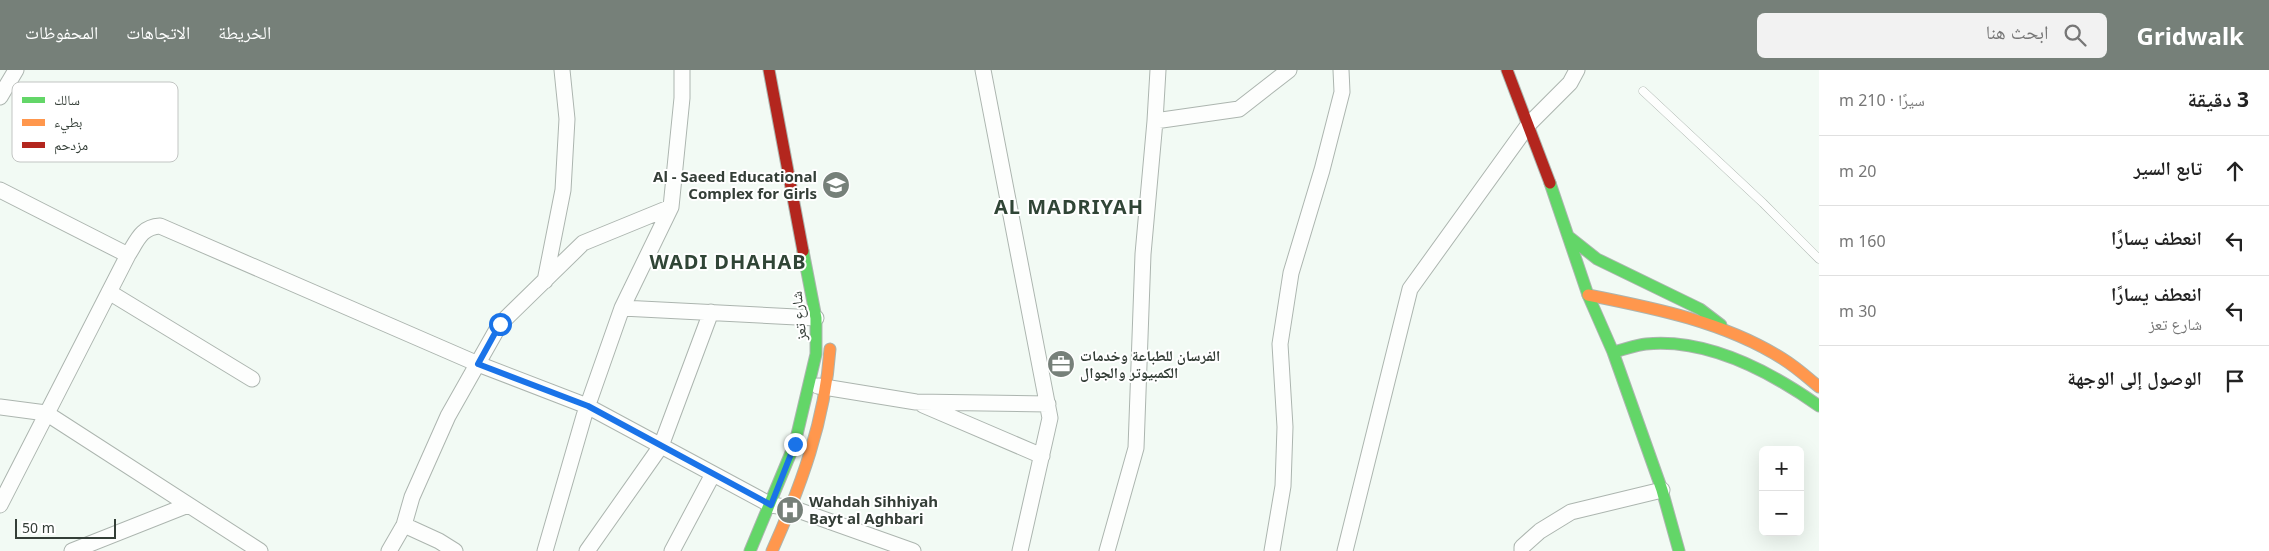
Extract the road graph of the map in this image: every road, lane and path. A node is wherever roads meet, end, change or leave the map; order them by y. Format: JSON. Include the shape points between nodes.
{"nodes":[{"id":1,"x":16,"y":70,"type":"edge"},
{"id":2,"x":562,"y":70,"type":"edge"},
{"id":3,"x":682,"y":70,"type":"edge"},
{"id":4,"x":769,"y":70,"type":"edge"},
{"id":5,"x":983,"y":70,"type":"edge"},
{"id":6,"x":1158,"y":70,"type":"edge"},
{"id":7,"x":1289,"y":70,"type":"edge"},
{"id":8,"x":1341,"y":70,"type":"edge"},
{"id":9,"x":1508,"y":70,"type":"edge"},
{"id":10,"x":1577,"y":70,"type":"edge"},
{"id":11,"x":1643,"y":91,"type":"dead end"},
{"id":12,"x":0,"y":97,"type":"edge"},
{"id":13,"x":1156,"y":121,"type":"junction"},
{"id":14,"x":1529,"y":124,"type":"junction"},
{"id":15,"x":0,"y":190,"type":"edge"},
{"id":16,"x":671,"y":206,"type":"junction"},
{"id":17,"x":1568,"y":236,"type":"junction"},
{"id":18,"x":128,"y":255,"type":"junction"},
{"id":19,"x":1819,"y":259,"type":"edge"},
{"id":20,"x":545,"y":281,"type":"junction"},
{"id":21,"x":109,"y":292,"type":"junction"},
{"id":22,"x":1588,"y":295,"type":"junction"},
{"id":23,"x":622,"y":308,"type":"junction"},
{"id":24,"x":711,"y":312,"type":"junction"},
{"id":25,"x":816,"y":318,"type":"junction"},
{"id":26,"x":830,"y":336,"type":"dead end"},
{"id":27,"x":1737,"y":336,"type":"junction"},
{"id":28,"x":1613,"y":352,"type":"junction"},
{"id":29,"x":478,"y":364,"type":"junction"},
{"id":30,"x":252,"y":379,"type":"dead end"},
{"id":31,"x":810,"y":385,"type":"junction"},
{"id":32,"x":827,"y":387,"type":"junction"},
{"id":33,"x":1819,"y":387,"type":"edge"},
{"id":34,"x":916,"y":402,"type":"junction"},
{"id":35,"x":1048,"y":404,"type":"junction"},
{"id":36,"x":588,"y":406,"type":"junction"},
{"id":37,"x":1819,"y":406,"type":"edge"},
{"id":38,"x":0,"y":407,"type":"edge"},
{"id":39,"x":46,"y":413,"type":"junction"},
{"id":40,"x":661,"y":446,"type":"junction"},
{"id":41,"x":1042,"y":456,"type":"junction"},
{"id":42,"x":713,"y":474,"type":"junction"},
{"id":43,"x":1662,"y":490,"type":"junction"},
{"id":44,"x":0,"y":505,"type":"edge"},
{"id":45,"x":771,"y":505,"type":"junction"},
{"id":46,"x":188,"y":506,"type":"junction"},
{"id":47,"x":792,"y":508,"type":"junction"},
{"id":48,"x":404,"y":525,"type":"junction"},
{"id":49,"x":906,"y":550,"type":"edge"},
{"id":50,"x":72,"y":551,"type":"edge"},
{"id":51,"x":260,"y":551,"type":"edge"},
{"id":52,"x":390,"y":551,"type":"edge"},
{"id":53,"x":455,"y":551,"type":"edge"},
{"id":54,"x":545,"y":551,"type":"edge"},
{"id":55,"x":587,"y":551,"type":"edge"},
{"id":56,"x":672,"y":551,"type":"edge"},
{"id":57,"x":750,"y":551,"type":"edge"},
{"id":58,"x":772,"y":551,"type":"edge"},
{"id":59,"x":1020,"y":551,"type":"edge"},
{"id":60,"x":1107,"y":551,"type":"edge"},
{"id":61,"x":1272,"y":551,"type":"edge"},
{"id":62,"x":1344,"y":551,"type":"edge"},
{"id":63,"x":1522,"y":551,"type":"edge"},
{"id":64,"x":1679,"y":551,"type":"edge"}],
"edges":[{"from":1,"to":12,"type":"street"},
{"from":2,"to":20,"type":"street","via":[[567,119],[563,190]]},
{"from":3,"to":16,"type":"street"},
{"from":4,"to":25,"type":"main road","name":"شارع تعز"},
{"from":5,"to":35,"type":"street"},
{"from":6,"to":13,"type":"street"},
{"from":7,"to":13,"type":"street","via":[[1239,108]]},
{"from":8,"to":61,"type":"street","via":[[1342,92],[1291,274],[1280,344],[1286,427],[1283,486]]},
{"from":9,"to":14,"type":"main road"},
{"from":10,"to":14,"type":"street","via":[[1570,83]]},
{"from":11,"to":19,"type":"lane"},
{"from":13,"to":60,"type":"street","via":[[1143,254],[1136,448]]},
{"from":14,"to":17,"type":"main road"},
{"from":14,"to":62,"type":"street","via":[[1410,289]]},
{"from":15,"to":18,"type":"street"},
{"from":16,"to":20,"type":"street","via":[[583,243]]},
{"from":16,"to":23,"type":"street"},
{"from":17,"to":22,"type":"main road"},
{"from":17,"to":27,"type":"main road","via":[[1597,259],[1700,309]]},
{"from":18,"to":21,"type":"street"},
{"from":18,"to":29,"type":"street","via":[[143,231],[150,226],[160,226]]},
{"from":20,"to":29,"type":"street","via":[[500,324]]},
{"from":21,"to":30,"type":"street"},
{"from":21,"to":39,"type":"street"},
{"from":22,"to":27,"type":"main road","via":[[1651,307]]},
{"from":22,"to":28,"type":"main road"},
{"from":23,"to":24,"type":"street"},
{"from":23,"to":36,"type":"street"},
{"from":24,"to":25,"type":"street"},
{"from":24,"to":40,"type":"street"},
{"from":25,"to":31,"type":"main road","name":"شارع تعز","via":[[816,354]]},
{"from":26,"to":32,"type":"main road","name":"شارع تعز"},
{"from":27,"to":33,"type":"main road","via":[[1776,355]]},
{"from":28,"to":37,"type":"main road","via":[[1647,344],[1684,345],[1744,362]]},
{"from":28,"to":43,"type":"main road"},
{"from":29,"to":36,"type":"street"},
{"from":29,"to":48,"type":"street","via":[[448,416],[412,497]]},
{"from":31,"to":32,"type":"street"},
{"from":31,"to":45,"type":"main road","name":"شارع تعز","via":[[795,444]]},
{"from":32,"to":34,"type":"street"},
{"from":32,"to":47,"type":"main road","name":"شارع تعز"},
{"from":34,"to":35,"type":"street"},
{"from":34,"to":41,"type":"street"},
{"from":35,"to":41,"type":"street","via":[[1050,418]]},
{"from":36,"to":40,"type":"street"},
{"from":36,"to":54,"type":"street"},
{"from":38,"to":39,"type":"street"},
{"from":39,"to":44,"type":"street"},
{"from":39,"to":46,"type":"street"},
{"from":40,"to":42,"type":"street"},
{"from":40,"to":55,"type":"street"},
{"from":41,"to":59,"type":"street"},
{"from":42,"to":45,"type":"street"},
{"from":42,"to":56,"type":"street"},
{"from":43,"to":63,"type":"street","via":[[1571,512],[1540,531],[1522,547]]},
{"from":43,"to":64,"type":"main road"},
{"from":45,"to":47,"type":"street"},
{"from":45,"to":57,"type":"main road","name":"شارع تعز"},
{"from":46,"to":50,"type":"street"},
{"from":46,"to":51,"type":"street"},
{"from":47,"to":49,"type":"street"},
{"from":47,"to":58,"type":"main road","name":"شارع تعز"},
{"from":48,"to":52,"type":"street"},
{"from":48,"to":53,"type":"street"}]}
